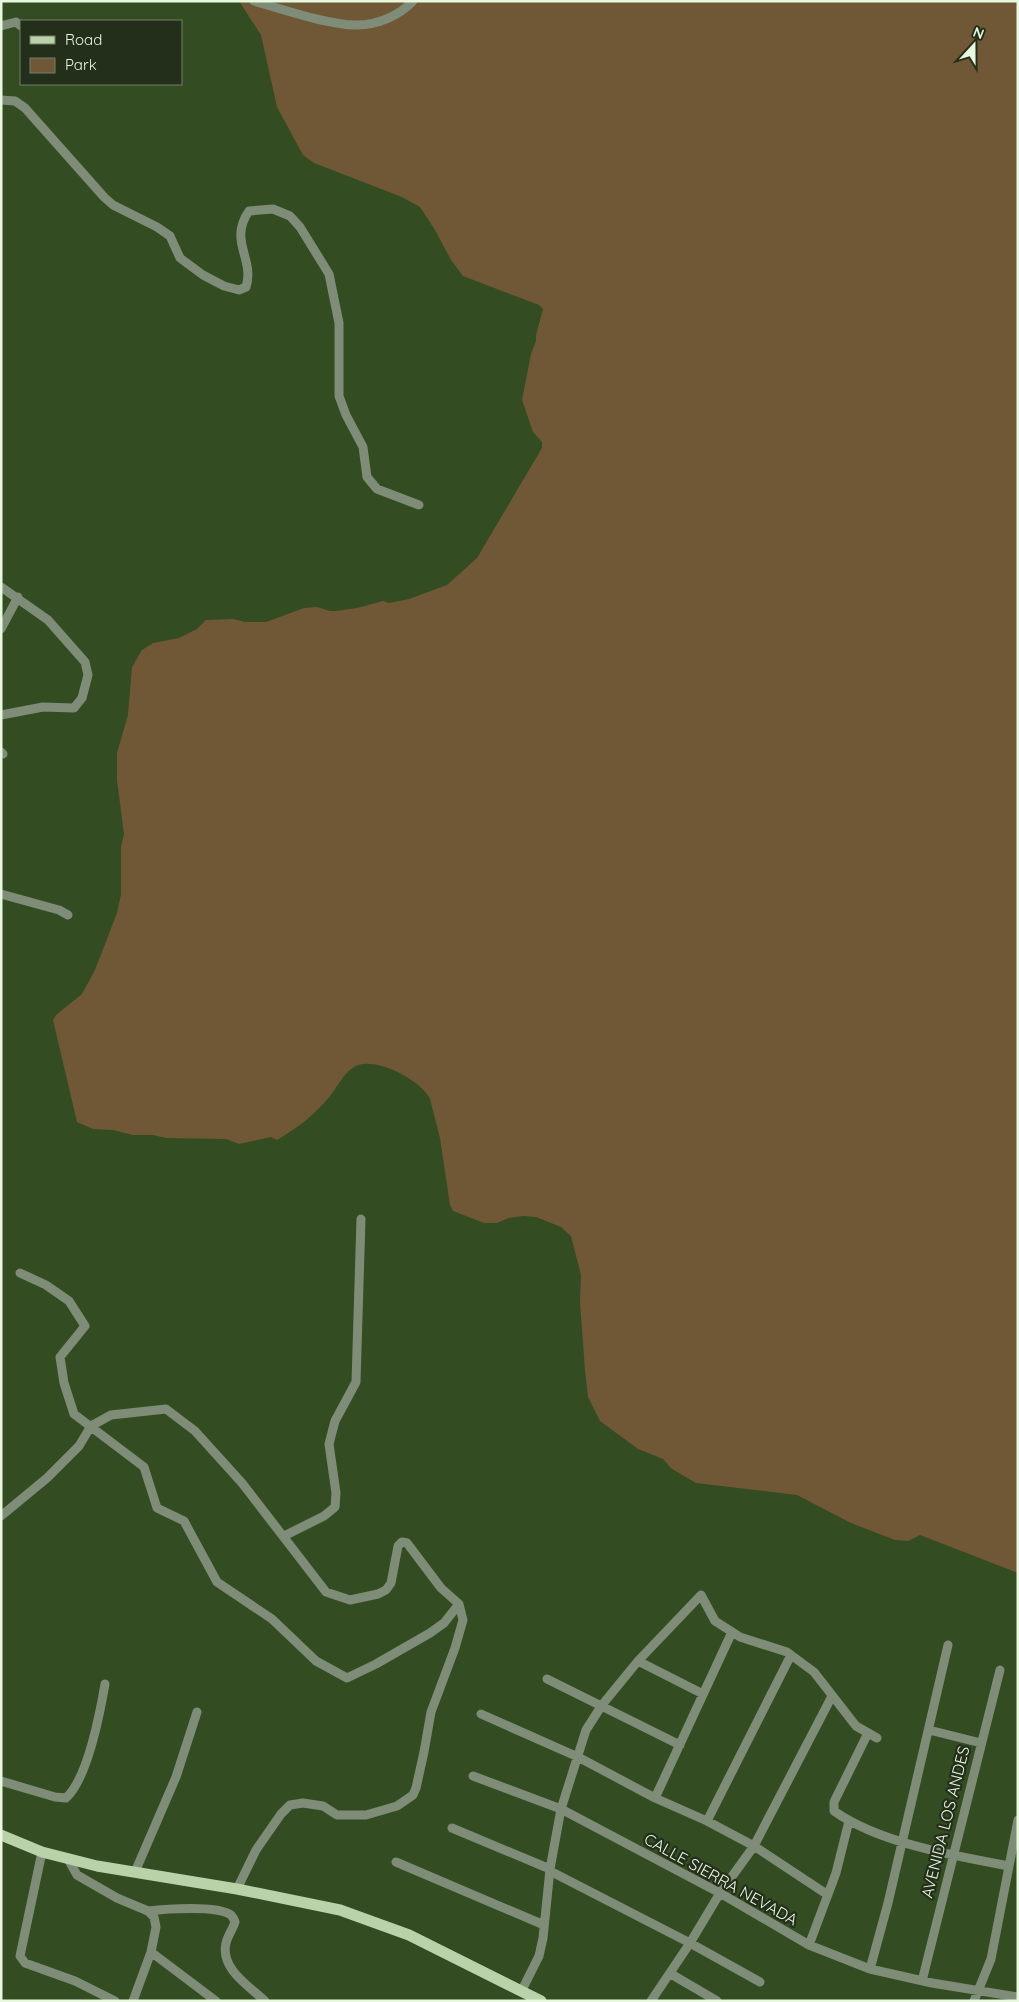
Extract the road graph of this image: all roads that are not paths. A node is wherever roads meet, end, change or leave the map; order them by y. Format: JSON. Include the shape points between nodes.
{"nodes":[{"id":1,"x":254,"y":1,"type":"edge"},
{"id":2,"x":413,"y":1,"type":"edge"},
{"id":3,"x":20,"y":25,"type":"edge"},
{"id":4,"x":1,"y":26,"type":"edge"},
{"id":5,"x":1,"y":100,"type":"edge"},
{"id":6,"x":419,"y":505,"type":"dead end"},
{"id":7,"x":1,"y":587,"type":"edge"},
{"id":8,"x":18,"y":598,"type":"junction"},
{"id":9,"x":1,"y":629,"type":"edge"},
{"id":10,"x":1,"y":715,"type":"edge"},
{"id":11,"x":1,"y":894,"type":"edge"},
{"id":12,"x":68,"y":915,"type":"dead end"},
{"id":13,"x":361,"y":1219,"type":"dead end"},
{"id":14,"x":20,"y":1273,"type":"dead end"},
{"id":15,"x":91,"y":1426,"type":"junction"},
{"id":16,"x":1,"y":1516,"type":"edge"},
{"id":17,"x":284,"y":1536,"type":"junction"},
{"id":18,"x":459,"y":1604,"type":"junction"},
{"id":19,"x":732,"y":1632,"type":"junction"},
{"id":20,"x":948,"y":1645,"type":"dead end"},
{"id":21,"x":791,"y":1655,"type":"junction"},
{"id":22,"x":638,"y":1660,"type":"junction"},
{"id":23,"x":1000,"y":1670,"type":"dead end"},
{"id":24,"x":546,"y":1679,"type":"dead end"},
{"id":25,"x":105,"y":1684,"type":"dead end"},
{"id":26,"x":703,"y":1694,"type":"junction"},
{"id":27,"x":832,"y":1696,"type":"junction"},
{"id":28,"x":602,"y":1705,"type":"junction"},
{"id":29,"x":197,"y":1712,"type":"dead end"},
{"id":30,"x":481,"y":1714,"type":"dead end"},
{"id":31,"x":929,"y":1730,"type":"junction"},
{"id":32,"x":868,"y":1733,"type":"junction"},
{"id":33,"x":877,"y":1738,"type":"dead end"},
{"id":34,"x":980,"y":1743,"type":"junction"},
{"id":35,"x":680,"y":1745,"type":"junction"},
{"id":36,"x":578,"y":1757,"type":"junction"},
{"id":37,"x":474,"y":1776,"type":"dead end"},
{"id":38,"x":2,"y":1784,"type":"edge"},
{"id":39,"x":655,"y":1798,"type":"junction"},
{"id":40,"x":561,"y":1810,"type":"junction"},
{"id":41,"x":1018,"y":1820,"type":"edge"},
{"id":42,"x":707,"y":1821,"type":"junction"},
{"id":43,"x":848,"y":1821,"type":"junction"},
{"id":44,"x":452,"y":1828,"type":"dead end"},
{"id":45,"x":1,"y":1835,"type":"edge"},
{"id":46,"x":902,"y":1842,"type":"junction"},
{"id":47,"x":754,"y":1846,"type":"junction"},
{"id":48,"x":42,"y":1852,"type":"junction"},
{"id":49,"x":952,"y":1855,"type":"junction"},
{"id":50,"x":68,"y":1859,"type":"junction"},
{"id":51,"x":396,"y":1862,"type":"dead end"},
{"id":52,"x":1009,"y":1866,"type":"junction"},
{"id":53,"x":550,"y":1870,"type":"junction"},
{"id":54,"x":135,"y":1872,"type":"junction"},
{"id":55,"x":237,"y":1889,"type":"junction"},
{"id":56,"x":720,"y":1893,"type":"junction"},
{"id":57,"x":828,"y":1895,"type":"junction"},
{"id":58,"x":148,"y":1911,"type":"junction"},
{"id":59,"x":544,"y":1925,"type":"junction"},
{"id":60,"x":690,"y":1943,"type":"junction"},
{"id":61,"x":809,"y":1945,"type":"junction"},
{"id":62,"x":152,"y":1952,"type":"junction"},
{"id":63,"x":870,"y":1969,"type":"junction"},
{"id":64,"x":670,"y":1974,"type":"junction"},
{"id":65,"x":922,"y":1981,"type":"junction"},
{"id":66,"x":760,"y":1982,"type":"dead end"},
{"id":67,"x":979,"y":1989,"type":"junction"},
{"id":68,"x":522,"y":1990,"type":"junction"},
{"id":69,"x":1018,"y":1997,"type":"edge"},
{"id":70,"x":116,"y":2001,"type":"edge"},
{"id":71,"x":133,"y":2001,"type":"edge"},
{"id":72,"x":216,"y":2001,"type":"edge"},
{"id":73,"x":265,"y":2001,"type":"edge"},
{"id":74,"x":541,"y":2001,"type":"edge"},
{"id":75,"x":652,"y":2001,"type":"edge"},
{"id":76,"x":718,"y":2001,"type":"edge"},
{"id":77,"x":974,"y":2001,"type":"edge"}],
"edges":[{"from":1,"to":2,"type":"street","via":[[356,25],[377,23],[400,12]]},
{"from":3,"to":4,"type":"street","via":[[16,22]]},
{"from":5,"to":6,"type":"street","via":[[15,101],[25,108],[104,197],[164,232],[174,242],[180,258],[224,286],[239,290],[246,287],[250,276],[240,229],[249,211],[273,209],[290,216],[329,274],[339,323],[339,396],[363,448],[371,484]]},
{"from":7,"to":8,"type":"street"},
{"from":8,"to":9,"type":"street"},
{"from":8,"to":10,"type":"street","via":[[48,620],[85,662],[88,675],[82,698],[74,708],[42,707]]},
{"from":11,"to":12,"type":"street"},
{"from":13,"to":17,"type":"street","via":[[356,1382],[335,1421],[329,1444],[335,1507]]},
{"from":14,"to":15,"type":"street","via":[[69,1301],[85,1326],[60,1357],[74,1414]]},
{"from":15,"to":16,"type":"street","via":[[79,1446],[47,1478]]},
{"from":15,"to":17,"type":"street","via":[[110,1415],[166,1409],[195,1431]]},
{"from":15,"to":18,"type":"street","via":[[144,1467],[157,1508],[184,1521],[217,1582],[272,1619],[316,1661],[347,1678],[430,1633],[444,1623]]},
{"from":17,"to":18,"type":"street","via":[[326,1592],[350,1600],[386,1590],[391,1582],[398,1546],[402,1542],[407,1543],[440,1588]]},
{"from":18,"to":55,"type":"street","via":[[463,1620],[430,1712],[422,1765],[413,1795],[397,1806],[366,1815],[337,1816],[322,1806],[290,1805],[256,1850]]},
{"from":19,"to":21,"type":"street"},
{"from":19,"to":22,"type":"street","via":[[715,1621],[701,1595]]},
{"from":19,"to":26,"type":"street"},
{"from":20,"to":31,"type":"street"},
{"from":21,"to":27,"type":"street","via":[[814,1672]]},
{"from":21,"to":42,"type":"street"},
{"from":22,"to":26,"type":"street"},
{"from":22,"to":28,"type":"street"},
{"from":23,"to":34,"type":"street","name":"AVENIDA LOS ANDES"},
{"from":24,"to":28,"type":"street"},
{"from":25,"to":38,"type":"street","via":[[92,1745],[74,1791],[66,1798]]},
{"from":26,"to":35,"type":"street"},
{"from":27,"to":32,"type":"street","via":[[856,1726]]},
{"from":27,"to":47,"type":"street"},
{"from":28,"to":35,"type":"street"},
{"from":28,"to":36,"type":"street","via":[[586,1730]]},
{"from":29,"to":54,"type":"street","via":[[176,1777]]},
{"from":30,"to":36,"type":"street"},
{"from":31,"to":34,"type":"street"},
{"from":31,"to":46,"type":"street"},
{"from":32,"to":33,"type":"street"},
{"from":32,"to":43,"type":"street","via":[[834,1802],[834,1811]]},
{"from":34,"to":49,"type":"street","name":"AVENIDA LOS ANDES"},
{"from":35,"to":39,"type":"street"},
{"from":36,"to":39,"type":"street"},
{"from":36,"to":40,"type":"street"},
{"from":37,"to":40,"type":"street","name":"CALLE SIERRA NEVADA"},
{"from":39,"to":42,"type":"street"},
{"from":40,"to":53,"type":"street"},
{"from":40,"to":56,"type":"street","name":"CALLE SIERRA NEVADA"},
{"from":41,"to":52,"type":"street"},
{"from":42,"to":47,"type":"street"},
{"from":43,"to":46,"type":"street"},
{"from":43,"to":57,"type":"street"},
{"from":44,"to":53,"type":"street"},
{"from":45,"to":48,"type":"main road"},
{"from":46,"to":49,"type":"street"},
{"from":46,"to":63,"type":"street"},
{"from":47,"to":56,"type":"street"},
{"from":47,"to":57,"type":"street"},
{"from":48,"to":50,"type":"main road"},
{"from":48,"to":70,"type":"street","via":[[20,1956],[25,1963],[75,1981]]},
{"from":49,"to":52,"type":"street"},
{"from":49,"to":65,"type":"street","name":"AVENIDA LOS ANDES"},
{"from":50,"to":54,"type":"main road"},
{"from":50,"to":58,"type":"street","via":[[76,1875]]},
{"from":51,"to":59,"type":"street"},
{"from":52,"to":67,"type":"street","via":[[991,1959]]},
{"from":53,"to":59,"type":"street"},
{"from":53,"to":60,"type":"street"},
{"from":54,"to":55,"type":"main road"},
{"from":55,"to":68,"type":"main road","via":[[340,1910],[409,1935]]},
{"from":56,"to":60,"type":"street"},
{"from":56,"to":61,"type":"street","name":"CALLE SIERRA NEVADA"},
{"from":57,"to":61,"type":"street"},
{"from":58,"to":62,"type":"street","via":[[154,1917],[156,1927]]},
{"from":58,"to":73,"type":"street","via":[[178,1908],[231,1915],[235,1922],[224,1953],[232,1971]]},
{"from":59,"to":68,"type":"street","via":[[539,1956]]},
{"from":60,"to":64,"type":"street"},
{"from":60,"to":66,"type":"street"},
{"from":61,"to":63,"type":"street","name":"CALLE SIERRA NEVADA"},
{"from":62,"to":71,"type":"street"},
{"from":62,"to":72,"type":"street"},
{"from":63,"to":65,"type":"street","name":"CALLE SIERRA NEVADA"},
{"from":64,"to":75,"type":"street"},
{"from":64,"to":76,"type":"street"},
{"from":65,"to":67,"type":"street","name":"CALLE SIERRA NEVADA"},
{"from":67,"to":69,"type":"street","name":"CALLE SIERRA NEVADA"},
{"from":67,"to":77,"type":"street"},
{"from":68,"to":74,"type":"main road"}]}
